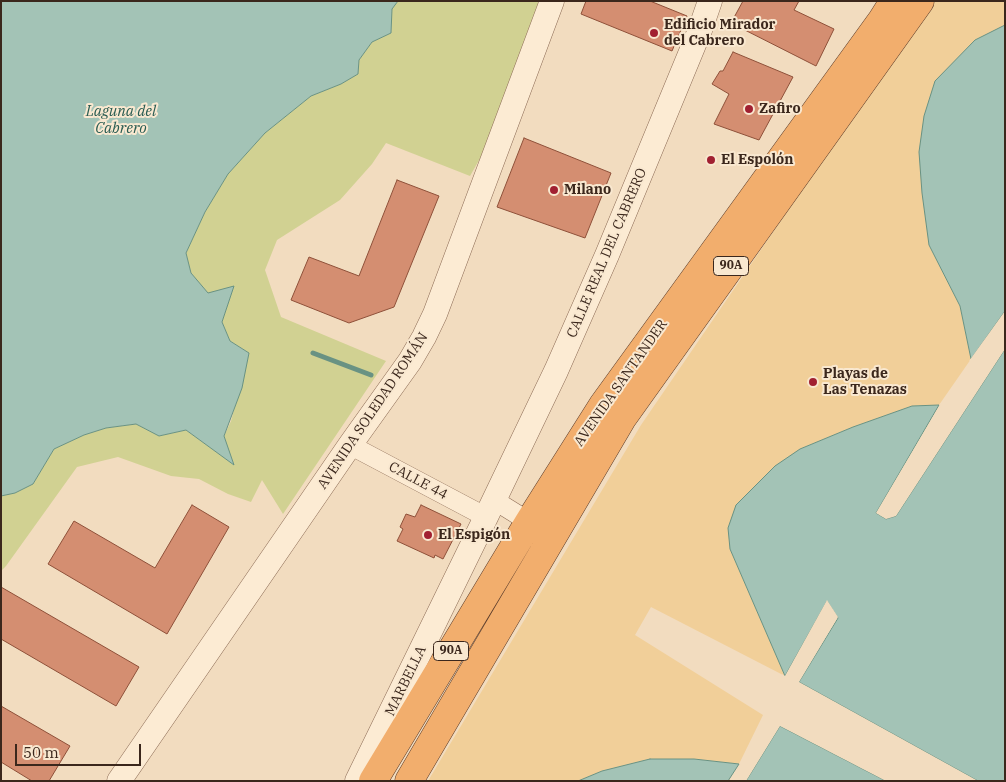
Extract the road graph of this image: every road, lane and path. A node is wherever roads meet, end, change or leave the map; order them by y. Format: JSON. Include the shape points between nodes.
{"nodes":[{"id":1,"x":552,"y":1,"type":"edge"},
{"id":2,"x":710,"y":1,"type":"edge"},
{"id":3,"x":894,"y":1,"type":"edge"},
{"id":4,"x":920,"y":1,"type":"edge"},
{"id":5,"x":350,"y":445,"type":"junction"},
{"id":6,"x":490,"y":509,"type":"junction"},
{"id":7,"x":529,"y":522,"type":"junction"},
{"id":8,"x":552,"y":537,"type":"junction"},
{"id":9,"x":123,"y":779,"type":"edge"},
{"id":10,"x":357,"y":781,"type":"edge"},
{"id":11,"x":373,"y":781,"type":"edge"},
{"id":12,"x":409,"y":781,"type":"edge"}],
"edges":[{"from":1,"to":5,"type":"street","name":"AVENIDA SOLEDAD ROMÁN","via":[[435,314],[410,361]]},
{"from":2,"to":6,"type":"street","name":"CALLE REAL DEL CABRERO","via":[[607,255]]},
{"from":3,"to":7,"type":"highway","name":"AVENIDA SANTANDER","number":"90A","via":[[603,404]]},
{"from":4,"to":8,"type":"highway","name":"AVENIDA SANTANDER","number":"90A","via":[[623,417]]},
{"from":5,"to":6,"type":"street","name":"CALLE 44"},
{"from":5,"to":9,"type":"street","name":"AVENIDA SOLEDAD ROMÁN"},
{"from":6,"to":7,"type":"street","name":"CALLE 44"},
{"from":6,"to":10,"type":"street","name":"MARBELLA"},
{"from":7,"to":8,"type":"street","name":"CALLE 44"},
{"from":7,"to":11,"type":"highway","name":"AVENIDA SANTANDER","number":"90A"},
{"from":8,"to":12,"type":"highway","name":"AVENIDA SANTANDER","number":"90A"}]}
